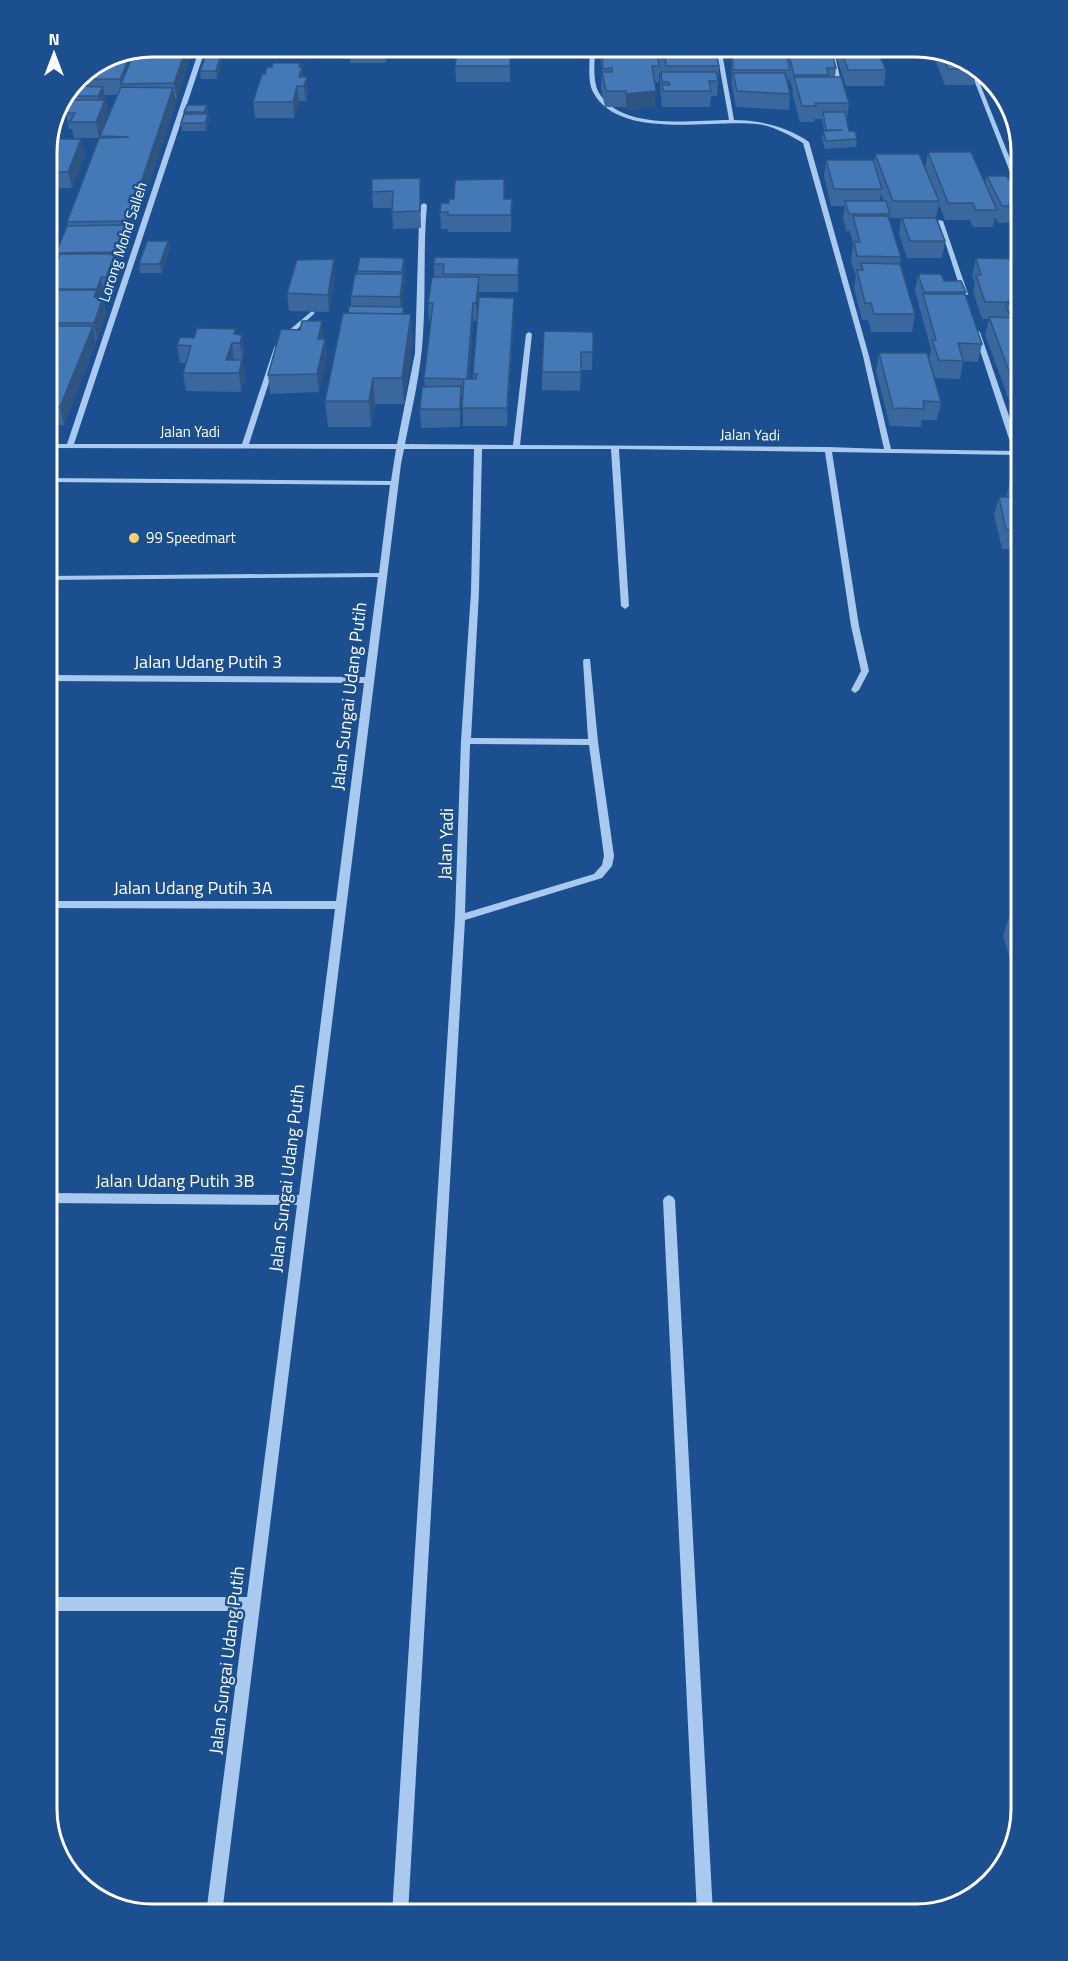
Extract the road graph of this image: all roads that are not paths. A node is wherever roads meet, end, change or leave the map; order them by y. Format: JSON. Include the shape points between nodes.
{"nodes":[{"id":1,"x":199,"y":57,"type":"edge"},
{"id":2,"x":593,"y":57,"type":"edge"},
{"id":3,"x":720,"y":57,"type":"edge"},
{"id":4,"x":833,"y":57,"type":"edge"},
{"id":5,"x":976,"y":78,"type":"edge"},
{"id":6,"x":840,"y":85,"type":"edge"},
{"id":7,"x":732,"y":122,"type":"junction"},
{"id":8,"x":1011,"y":166,"type":"edge"},
{"id":9,"x":424,"y":205,"type":"dead end"},
{"id":10,"x":940,"y":221,"type":"edge"},
{"id":11,"x":969,"y":308,"type":"edge"},
{"id":12,"x":312,"y":313,"type":"edge"},
{"id":13,"x":973,"y":318,"type":"edge"},
{"id":14,"x":528,"y":334,"type":"dead end"},
{"id":15,"x":1011,"y":427,"type":"edge"},
{"id":16,"x":57,"y":446,"type":"edge"},
{"id":17,"x":70,"y":446,"type":"junction"},
{"id":18,"x":245,"y":446,"type":"junction"},
{"id":19,"x":399,"y":446,"type":"junction"},
{"id":20,"x":478,"y":447,"type":"junction"},
{"id":21,"x":516,"y":447,"type":"junction"},
{"id":22,"x":615,"y":447,"type":"junction"},
{"id":23,"x":828,"y":449,"type":"junction"},
{"id":24,"x":888,"y":450,"type":"junction"},
{"id":25,"x":1011,"y":453,"type":"edge"},
{"id":26,"x":57,"y":480,"type":"edge"},
{"id":27,"x":394,"y":483,"type":"junction"},
{"id":28,"x":382,"y":575,"type":"junction"},
{"id":29,"x":57,"y":578,"type":"edge"},
{"id":30,"x":625,"y":606,"type":"dead end"},
{"id":31,"x":587,"y":661,"type":"dead end"},
{"id":32,"x":57,"y":678,"type":"edge"},
{"id":33,"x":369,"y":680,"type":"junction"},
{"id":34,"x":855,"y":690,"type":"dead end"},
{"id":35,"x":466,"y":741,"type":"junction"},
{"id":36,"x":593,"y":742,"type":"junction"},
{"id":37,"x":57,"y":904,"type":"edge"},
{"id":38,"x":340,"y":905,"type":"junction"},
{"id":39,"x":460,"y":918,"type":"junction"},
{"id":40,"x":57,"y":1198,"type":"edge"},
{"id":41,"x":303,"y":1200,"type":"junction"},
{"id":42,"x":669,"y":1200,"type":"dead end"},
{"id":43,"x":57,"y":1604,"type":"edge"},
{"id":44,"x":251,"y":1604,"type":"junction"},
{"id":45,"x":215,"y":1904,"type":"edge"},
{"id":46,"x":401,"y":1904,"type":"edge"},
{"id":47,"x":704,"y":1904,"type":"edge"}],
"edges":[{"from":1,"to":17,"type":"street","name":"Lorong Mohd Salleh"},
{"from":2,"to":7,"type":"street","via":[[596,91],[617,115],[639,120]]},
{"from":3,"to":7,"type":"street"},
{"from":4,"to":6,"type":"street"},
{"from":5,"to":8,"type":"street"},
{"from":7,"to":24,"type":"street","via":[[758,123],[807,142]]},
{"from":9,"to":19,"type":"street","name":"Jalan Sungai Udang Putih","via":[[420,236],[420,335]]},
{"from":10,"to":11,"type":"street"},
{"from":12,"to":18,"type":"street","via":[[277,348]]},
{"from":13,"to":15,"type":"street"},
{"from":14,"to":21,"type":"street"},
{"from":16,"to":17,"type":"street","name":"Jalan Yadi"},
{"from":17,"to":18,"type":"street","name":"Jalan Yadi"},
{"from":18,"to":19,"type":"street","name":"Jalan Yadi"},
{"from":19,"to":20,"type":"street","name":"Jalan Yadi"},
{"from":19,"to":27,"type":"street","name":"Jalan Sungai Udang Putih"},
{"from":20,"to":21,"type":"street","name":"Jalan Yadi"},
{"from":20,"to":35,"type":"street","name":"Jalan Yadi"},
{"from":21,"to":22,"type":"street","name":"Jalan Yadi"},
{"from":22,"to":23,"type":"street","name":"Jalan Yadi"},
{"from":22,"to":30,"type":"street"},
{"from":23,"to":24,"type":"street","name":"Jalan Yadi"},
{"from":23,"to":34,"type":"street","via":[[865,671]]},
{"from":24,"to":25,"type":"street","name":"Jalan Yadi"},
{"from":26,"to":27,"type":"street"},
{"from":27,"to":28,"type":"street","name":"Jalan Sungai Udang Putih"},
{"from":28,"to":29,"type":"street"},
{"from":28,"to":33,"type":"street","name":"Jalan Sungai Udang Putih"},
{"from":31,"to":36,"type":"street"},
{"from":32,"to":33,"type":"street","name":"Jalan Udang Putih 3"},
{"from":33,"to":38,"type":"street","name":"Jalan Sungai Udang Putih"},
{"from":35,"to":36,"type":"street"},
{"from":35,"to":39,"type":"street","name":"Jalan Yadi"},
{"from":36,"to":39,"type":"street","via":[[609,856],[607,867],[598,876]]},
{"from":37,"to":38,"type":"street","name":"Jalan Udang Putih 3A"},
{"from":38,"to":41,"type":"street","name":"Jalan Sungai Udang Putih"},
{"from":39,"to":46,"type":"street","name":"Jalan Yadi"},
{"from":40,"to":41,"type":"street","name":"Jalan Udang Putih 3B"},
{"from":41,"to":44,"type":"street","name":"Jalan Sungai Udang Putih"},
{"from":42,"to":47,"type":"street"},
{"from":43,"to":44,"type":"street"},
{"from":44,"to":45,"type":"street","name":"Jalan Sungai Udang Putih"}]}
